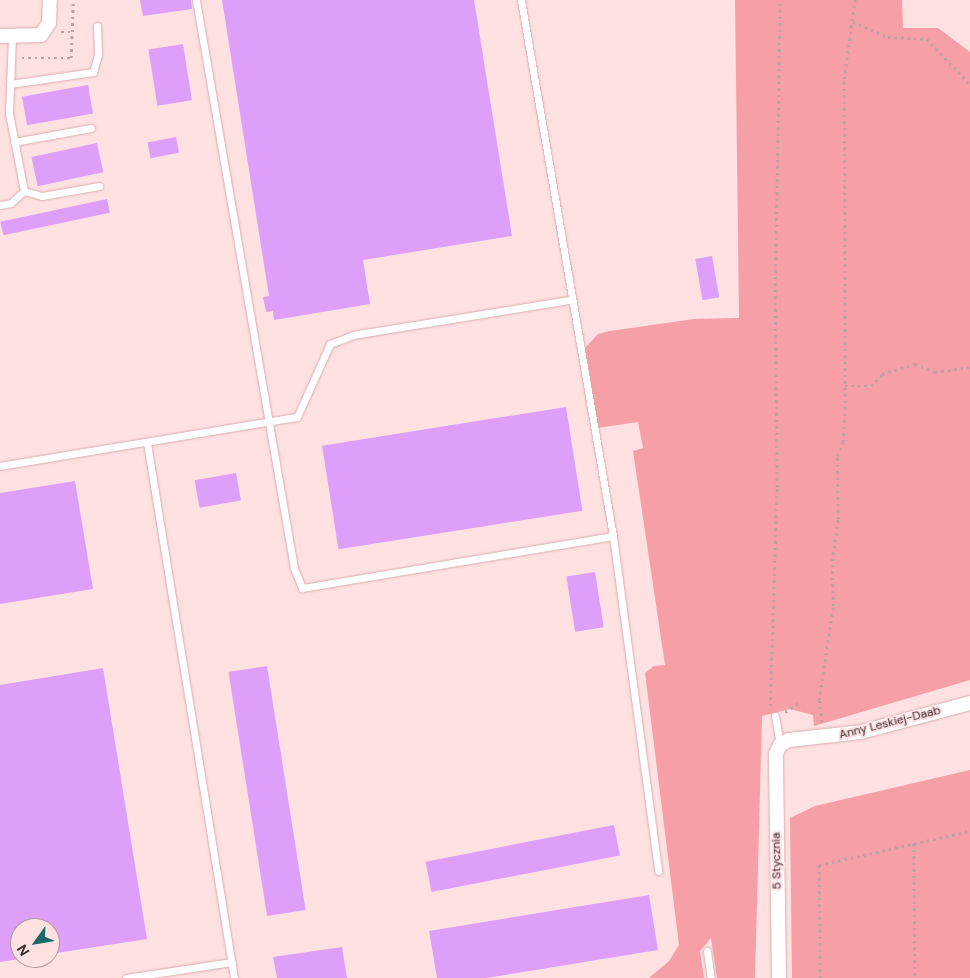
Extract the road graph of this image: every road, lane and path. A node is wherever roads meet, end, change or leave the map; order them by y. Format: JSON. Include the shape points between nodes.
{"nodes":[{"id":1,"x":50,"y":0,"type":"edge"},
{"id":2,"x":73,"y":0,"type":"edge"},
{"id":3,"x":196,"y":0,"type":"edge"},
{"id":4,"x":521,"y":0,"type":"edge"},
{"id":5,"x":780,"y":0,"type":"edge"},
{"id":6,"x":855,"y":0,"type":"edge"},
{"id":7,"x":852,"y":22,"type":"junction"},
{"id":8,"x":97,"y":26,"type":"dead end"},
{"id":9,"x":46,"y":30,"type":"junction"},
{"id":10,"x":72,"y":32,"type":"junction"},
{"id":11,"x":6,"y":36,"type":"edge"},
{"id":12,"x":18,"y":58,"type":"dead end"},
{"id":13,"x":10,"y":84,"type":"junction"},
{"id":14,"x":970,"y":84,"type":"edge"},
{"id":15,"x":91,"y":128,"type":"dead end"},
{"id":16,"x":14,"y":142,"type":"junction"},
{"id":17,"x":99,"y":186,"type":"dead end"},
{"id":18,"x":24,"y":191,"type":"junction"},
{"id":19,"x":0,"y":205,"type":"edge"},
{"id":20,"x":570,"y":300,"type":"junction"},
{"id":21,"x":970,"y":367,"type":"edge"},
{"id":22,"x":845,"y":386,"type":"junction"},
{"id":23,"x":269,"y":422,"type":"junction"},
{"id":24,"x":147,"y":443,"type":"junction"},
{"id":25,"x":0,"y":466,"type":"edge"},
{"id":26,"x":613,"y":536,"type":"junction"},
{"id":27,"x":970,"y":704,"type":"edge"},
{"id":28,"x":768,"y":711,"type":"dead end"},
{"id":29,"x":775,"y":716,"type":"dead end"},
{"id":30,"x":808,"y":739,"type":"junction"},
{"id":31,"x":780,"y":745,"type":"junction"},
{"id":32,"x":970,"y":830,"type":"edge"},
{"id":33,"x":914,"y":843,"type":"junction"},
{"id":34,"x":658,"y":871,"type":"dead end"},
{"id":35,"x":707,"y":951,"type":"dead end"},
{"id":36,"x":232,"y":962,"type":"junction"},
{"id":37,"x":126,"y":978,"type":"edge"},
{"id":38,"x":234,"y":978,"type":"edge"},
{"id":39,"x":711,"y":978,"type":"edge"},
{"id":40,"x":779,"y":978,"type":"edge"},
{"id":41,"x":820,"y":978,"type":"edge"},
{"id":42,"x":915,"y":978,"type":"edge"}],
"edges":[{"from":1,"to":9,"type":"street"},
{"from":2,"to":10,"type":"path"},
{"from":3,"to":23,"type":"lane"},
{"from":4,"to":20,"type":"lane"},
{"from":5,"to":28,"type":"path","via":[[775,292],[777,487]]},
{"from":6,"to":7,"type":"path"},
{"from":7,"to":14,"type":"path","via":[[888,37],[927,39]]},
{"from":7,"to":22,"type":"path","via":[[844,79]]},
{"from":8,"to":13,"type":"lane","via":[[98,54],[93,72]]},
{"from":9,"to":10,"type":"path"},
{"from":9,"to":11,"type":"street","via":[[39,36]]},
{"from":10,"to":12,"type":"path","via":[[71,58]]},
{"from":11,"to":13,"type":"lane"},
{"from":13,"to":16,"type":"lane"},
{"from":15,"to":16,"type":"lane"},
{"from":16,"to":18,"type":"lane"},
{"from":17,"to":18,"type":"lane","via":[[42,196]]},
{"from":18,"to":19,"type":"lane","via":[[11,203]]},
{"from":20,"to":23,"type":"lane","via":[[353,335],[330,344],[297,417]]},
{"from":20,"to":26,"type":"lane"},
{"from":21,"to":22,"type":"path","via":[[935,372],[914,364],[882,374],[872,386]]},
{"from":22,"to":30,"type":"path","via":[[844,439],[837,456],[840,464],[832,561],[833,606],[819,700],[823,723]]},
{"from":23,"to":24,"type":"lane"},
{"from":23,"to":26,"type":"lane","via":[[294,568],[302,588]]},
{"from":24,"to":25,"type":"lane"},
{"from":24,"to":36,"type":"lane"},
{"from":26,"to":34,"type":"lane"},
{"from":27,"to":30,"type":"street","name":"Anny Leskiej-Daab","via":[[861,732]]},
{"from":29,"to":31,"type":"lane"},
{"from":30,"to":31,"type":"street","name":"Anny Leskiej-Daab"},
{"from":31,"to":40,"type":"street","name":"5 Stycznia","via":[[776,754]]},
{"from":32,"to":33,"type":"path"},
{"from":33,"to":41,"type":"path","via":[[819,865]]},
{"from":33,"to":42,"type":"path"},
{"from":35,"to":39,"type":"lane"},
{"from":36,"to":37,"type":"lane"},
{"from":36,"to":38,"type":"lane"}]}
